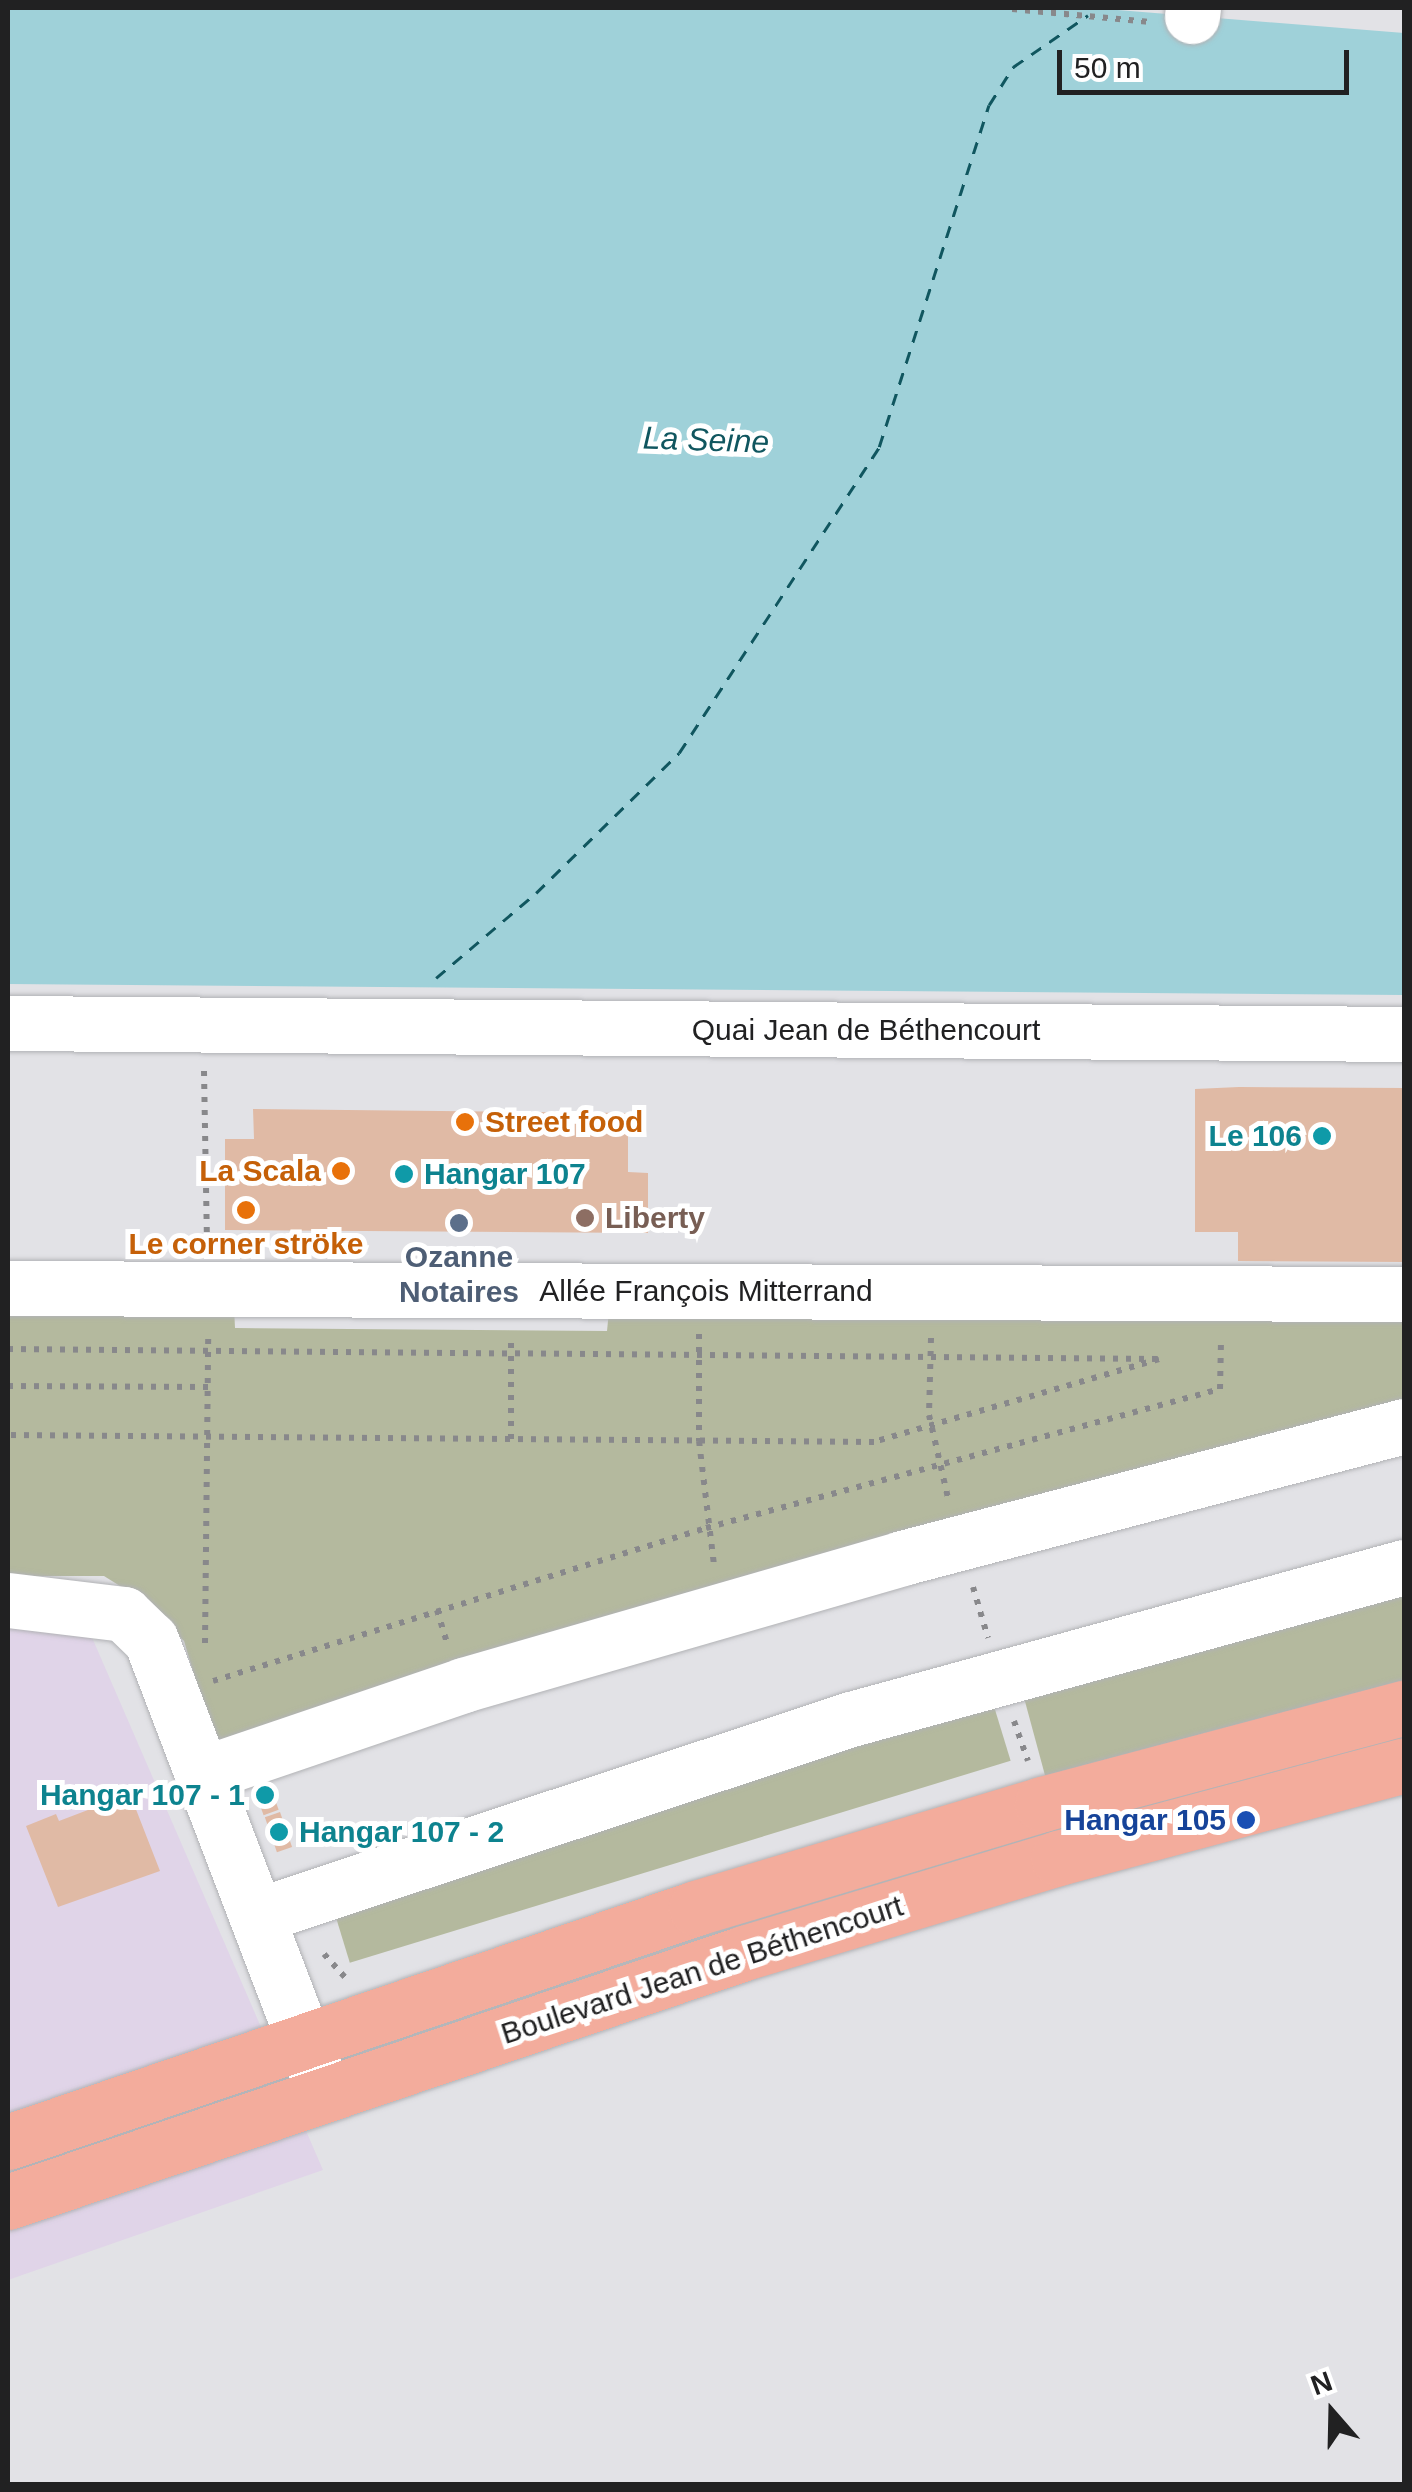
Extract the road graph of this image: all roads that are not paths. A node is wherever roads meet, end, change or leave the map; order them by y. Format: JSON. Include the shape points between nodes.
{"nodes":[{"id":1,"x":8,"y":1023,"type":"edge"},
{"id":2,"x":1404,"y":1034,"type":"edge"},
{"id":3,"x":8,"y":1288,"type":"edge"},
{"id":4,"x":1404,"y":1294,"type":"edge"},
{"id":5,"x":1404,"y":1426,"type":"edge"},
{"id":6,"x":1404,"y":1567,"type":"edge"},
{"id":7,"x":8,"y":1600,"type":"edge"},
{"id":8,"x":1404,"y":1708,"type":"edge"},
{"id":9,"x":1404,"y":1764,"type":"edge"},
{"id":10,"x":205,"y":1773,"type":"junction"},
{"id":11,"x":259,"y":1915,"type":"junction"},
{"id":12,"x":305,"y":2040,"type":"junction"},
{"id":13,"x":324,"y":2092,"type":"junction"},
{"id":14,"x":8,"y":2142,"type":"edge"},
{"id":15,"x":8,"y":2202,"type":"edge"}],
"edges":[{"from":1,"to":2,"type":"street","name":"Quai Jean de Béthencourt","via":[[204,1026],[328,1007]]},
{"from":3,"to":4,"type":"street","name":"Allée François Mitterrand"},
{"from":5,"to":10,"type":"street","via":[[902,1558],[463,1686]]},
{"from":6,"to":11,"type":"street","via":[[851,1719]]},
{"from":7,"to":10,"type":"street","via":[[124,1614],[191,1682]]},
{"from":8,"to":12,"type":"main road","name":"Boulevard Jean de Béthencourt","via":[[1042,1804],[753,1891]]},
{"from":9,"to":13,"type":"main road","name":"Boulevard Jean de Béthencourt","via":[[762,1948]]},
{"from":10,"to":11,"type":"street"},
{"from":11,"to":12,"type":"street"},
{"from":12,"to":13,"type":"street"},
{"from":12,"to":14,"type":"main road","name":"Boulevard Jean de Béthencourt"},
{"from":13,"to":15,"type":"main road","name":"Boulevard Jean de Béthencourt"}]}
